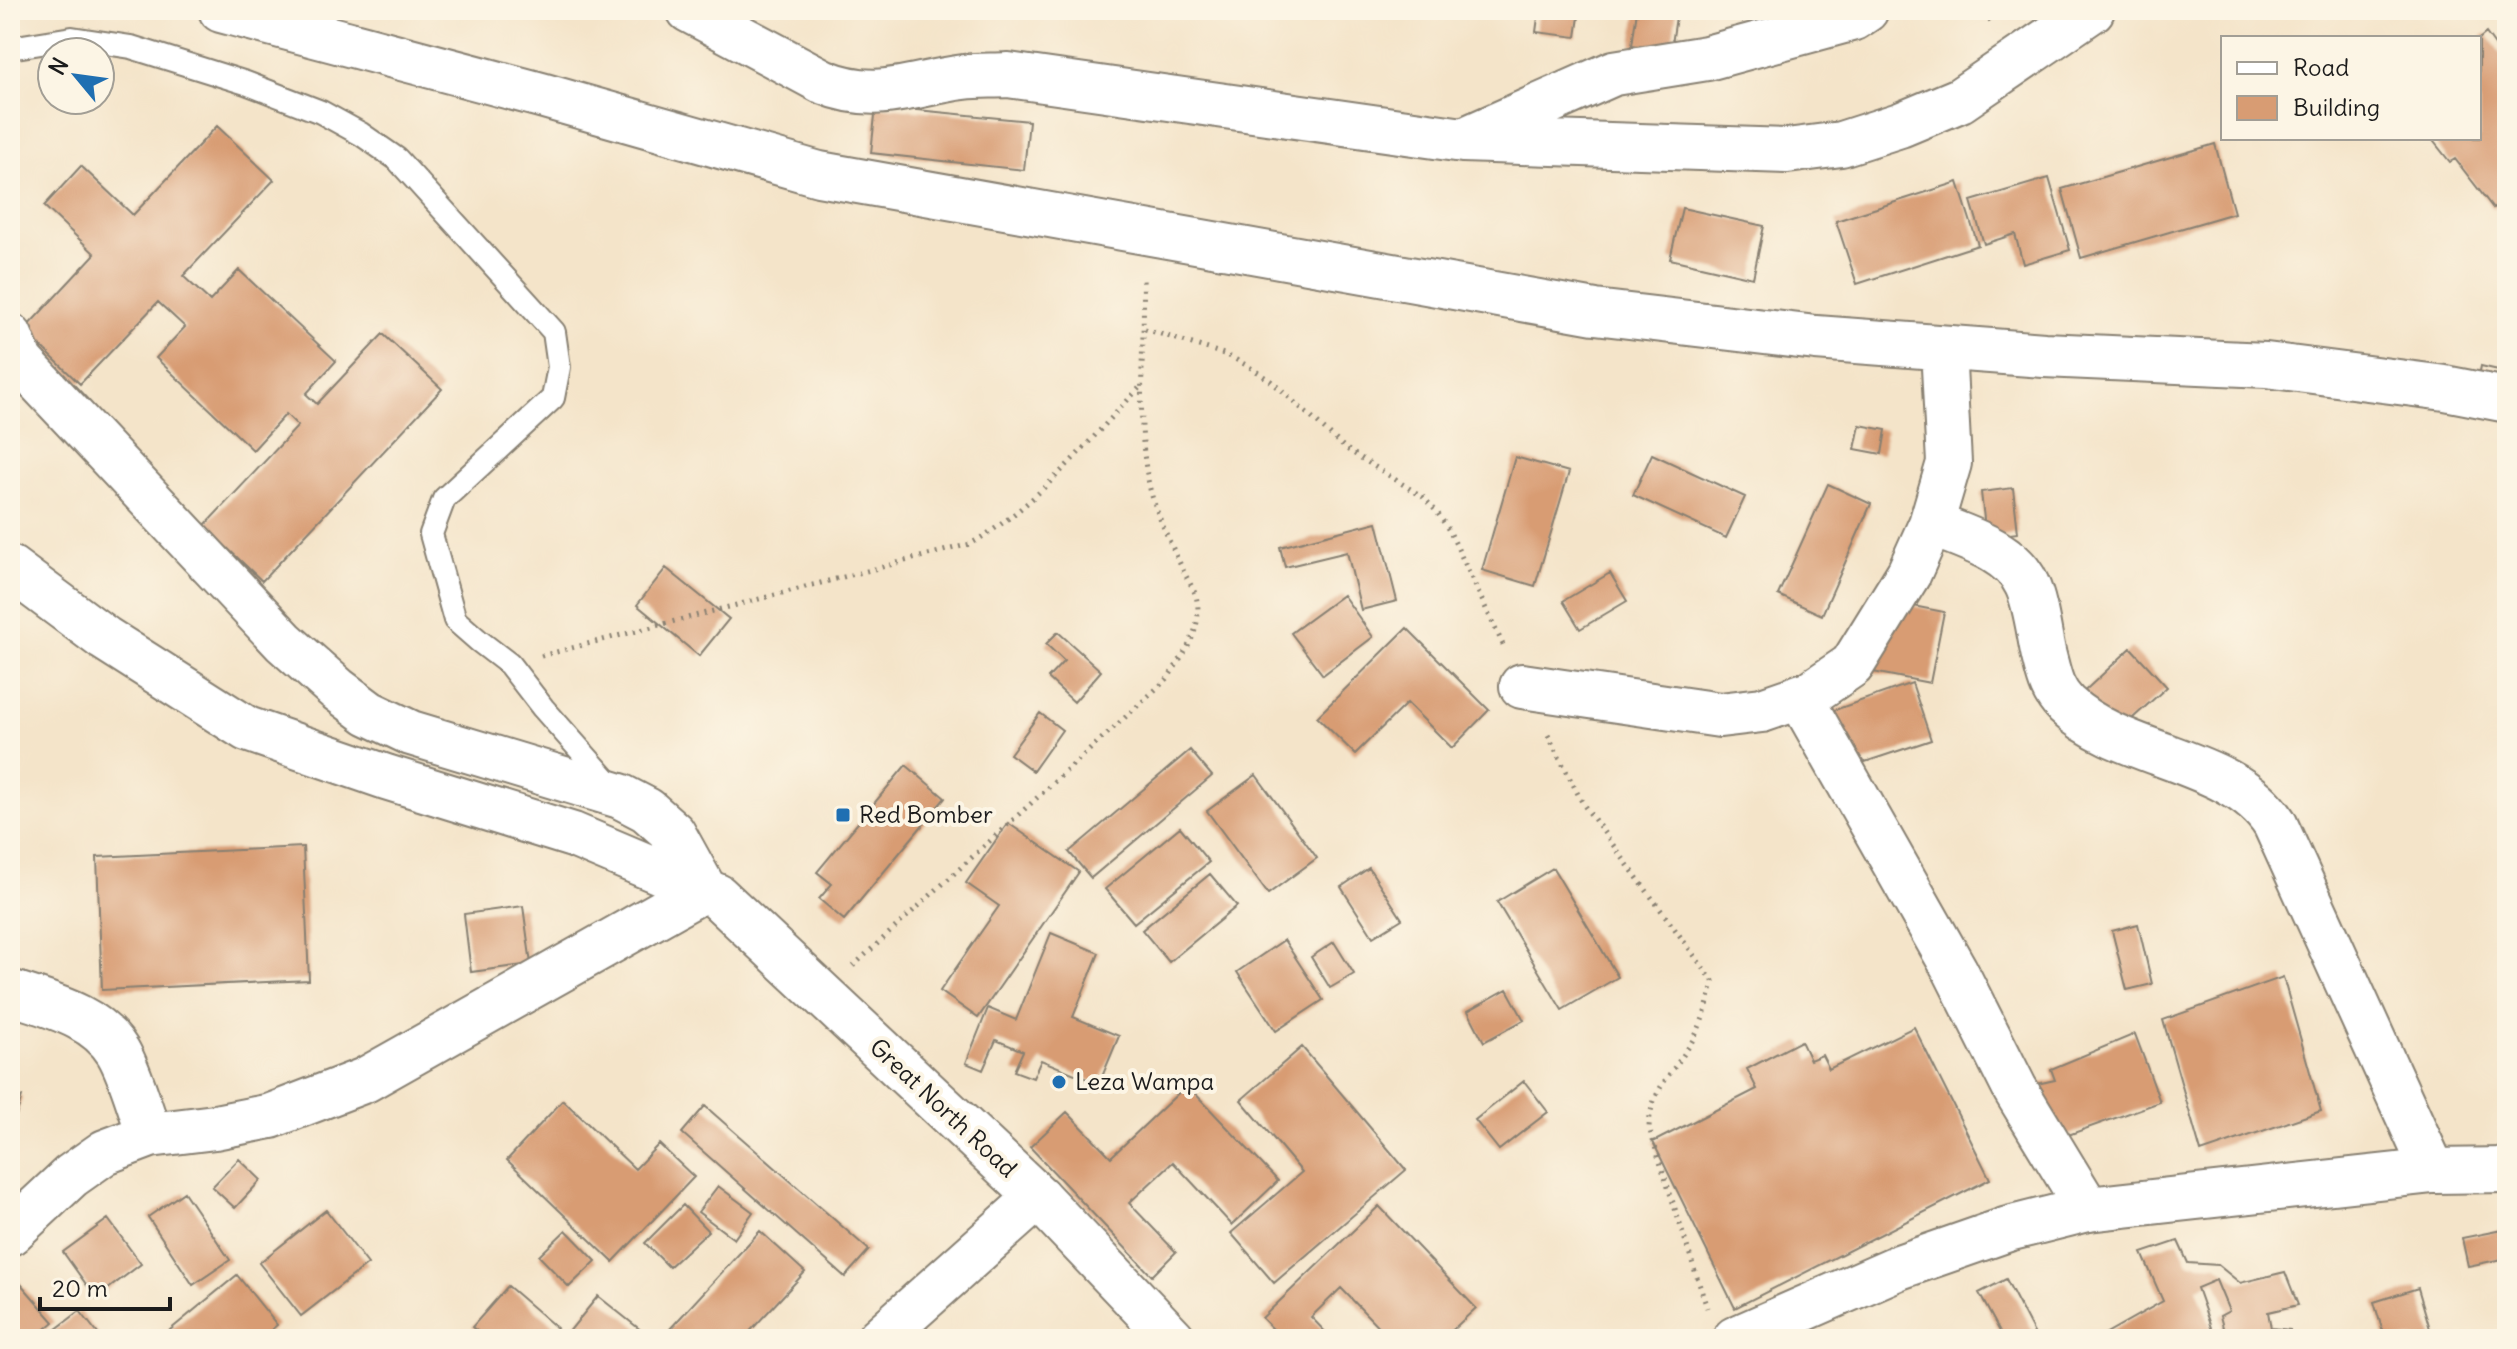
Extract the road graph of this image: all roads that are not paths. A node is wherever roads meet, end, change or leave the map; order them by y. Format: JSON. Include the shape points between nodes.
{"nodes":[{"id":1,"x":221,"y":10,"type":"edge"},
{"id":2,"x":689,"y":10,"type":"edge"},
{"id":3,"x":1866,"y":10,"type":"edge"},
{"id":4,"x":2092,"y":10,"type":"edge"},
{"id":5,"x":10,"y":48,"type":"edge"},
{"id":6,"x":1463,"y":140,"type":"junction"},
{"id":7,"x":10,"y":336,"type":"edge"},
{"id":8,"x":1943,"y":348,"type":"junction"},
{"id":9,"x":2507,"y":400,"type":"edge"},
{"id":10,"x":1931,"y":524,"type":"junction"},
{"id":11,"x":10,"y":568,"type":"edge"},
{"id":12,"x":1522,"y":686,"type":"road end"},
{"id":13,"x":1800,"y":697,"type":"junction"},
{"id":14,"x":620,"y":796,"type":"junction"},
{"id":15,"x":704,"y":889,"type":"junction"},
{"id":16,"x":10,"y":992,"type":"edge"},
{"id":17,"x":150,"y":1135,"type":"junction"},
{"id":18,"x":2507,"y":1170,"type":"edge"},
{"id":19,"x":2433,"y":1171,"type":"junction"},
{"id":20,"x":1038,"y":1197,"type":"junction"},
{"id":21,"x":2088,"y":1209,"type":"junction"},
{"id":22,"x":10,"y":1233,"type":"edge"},
{"id":23,"x":1721,"y":1324,"type":"edge"},
{"id":24,"x":879,"y":1339,"type":"edge"},
{"id":25,"x":1173,"y":1339,"type":"edge"}],
"edges":[{"from":1,"to":8,"type":"main road","via":[[819,174],[1595,312]]},
{"from":2,"to":6,"type":"main road","via":[[822,81],[854,91],[872,94],[966,76],[1008,75]]},
{"from":3,"to":6,"type":"main road","via":[[1854,18],[1707,58],[1614,73]]},
{"from":4,"to":6,"type":"main road","via":[[1960,100],[1841,144],[1764,152]]},
{"from":5,"to":14,"type":"lane","via":[[72,38],[131,47],[321,112],[397,159],[554,332],[559,367],[553,398],[444,499],[431,534],[455,620],[509,664]]},
{"from":7,"to":14,"type":"main road","via":[[21,362],[284,642],[337,689],[369,713],[411,733]]},
{"from":8,"to":9,"type":"main road","via":[[2266,365]]},
{"from":8,"to":10,"type":"main road","via":[[1949,463]]},
{"from":10,"to":13,"type":"main road","via":[[1909,573],[1852,665]]},
{"from":10,"to":19,"type":"main road","via":[[1987,547],[2027,584],[2051,687],[2067,706],[2107,731],[2243,790],[2266,810]]},
{"from":11,"to":15,"type":"main road","via":[[104,638],[247,729],[573,835]]},
{"from":12,"to":13,"type":"main road","via":[[1720,715],[1762,710]]},
{"from":13,"to":21,"type":"main road","via":[[1955,970],[2015,1089]]},
{"from":14,"to":15,"type":"main road","via":[[673,833]]},
{"from":15,"to":17,"type":"main road","via":[[365,1080],[271,1116]]},
{"from":15,"to":20,"type":"main road","name":"Great North Road"},
{"from":16,"to":17,"type":"main road","via":[[76,1015],[103,1033],[118,1052]]},
{"from":17,"to":22,"type":"main road","via":[[105,1152]]},
{"from":18,"to":19,"type":"main road"},
{"from":19,"to":21,"type":"main road"},
{"from":20,"to":24,"type":"main road"},
{"from":20,"to":25,"type":"main road","name":"Great North Road"},
{"from":21,"to":23,"type":"main road","via":[[2008,1229]]}]}
